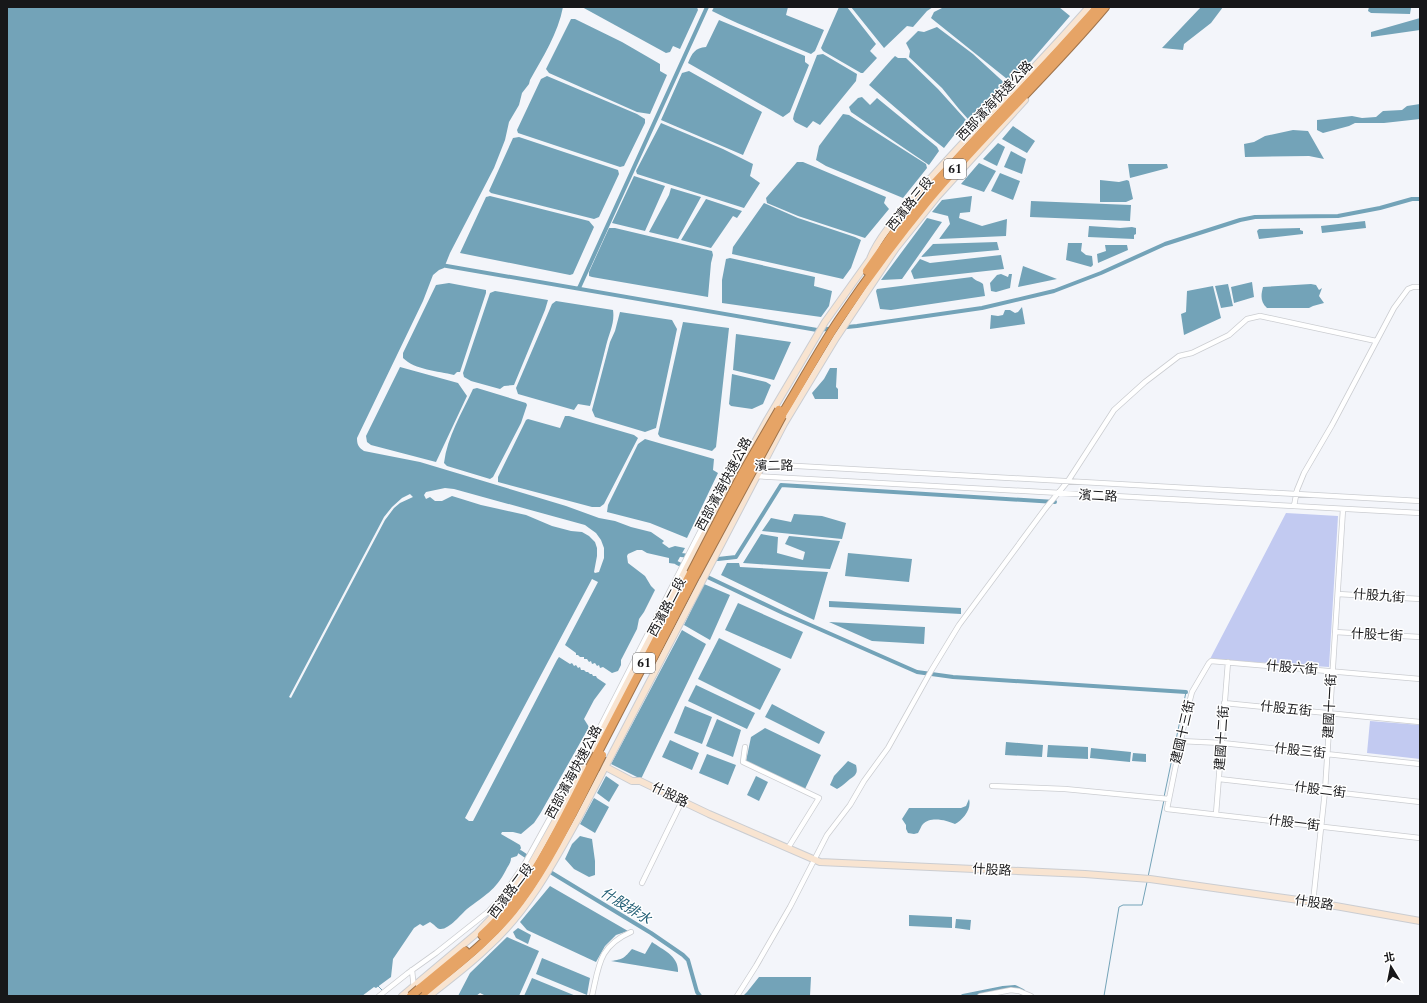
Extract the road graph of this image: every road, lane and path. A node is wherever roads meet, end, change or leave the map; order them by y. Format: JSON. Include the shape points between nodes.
{"nodes":[{"id":1,"x":1089,"y":7,"type":"edge"},
{"id":2,"x":1098,"y":7,"type":"edge"},
{"id":3,"x":1105,"y":7,"type":"edge"},
{"id":4,"x":1109,"y":7,"type":"edge"},
{"id":5,"x":907,"y":214,"type":"junction"},
{"id":6,"x":870,"y":260,"type":"junction"},
{"id":7,"x":1420,"y":287,"type":"edge"},
{"id":8,"x":835,"y":322,"type":"junction"},
{"id":9,"x":826,"y":338,"type":"junction"},
{"id":10,"x":1376,"y":341,"type":"junction"},
{"id":11,"x":764,"y":464,"type":"junction"},
{"id":12,"x":739,"y":468,"type":"junction"},
{"id":13,"x":757,"y":477,"type":"junction"},
{"id":14,"x":1068,"y":481,"type":"junction"},
{"id":15,"x":1058,"y":493,"type":"junction"},
{"id":16,"x":1296,"y":494,"type":"junction"},
{"id":17,"x":1420,"y":501,"type":"edge"},
{"id":18,"x":1294,"y":506,"type":"junction"},
{"id":19,"x":1343,"y":509,"type":"junction"},
{"id":20,"x":1420,"y":513,"type":"edge"},
{"id":21,"x":691,"y":574,"type":"junction"},
{"id":22,"x":1338,"y":594,"type":"junction"},
{"id":23,"x":1420,"y":599,"type":"edge"},
{"id":24,"x":1335,"y":632,"type":"junction"},
{"id":25,"x":1420,"y":637,"type":"edge"},
{"id":26,"x":1212,"y":661,"type":"joint"},
{"id":27,"x":1228,"y":662,"type":"junction"},
{"id":28,"x":1332,"y":672,"type":"junction"},
{"id":29,"x":1420,"y":679,"type":"edge"},
{"id":30,"x":1224,"y":703,"type":"junction"},
{"id":31,"x":1329,"y":714,"type":"junction"},
{"id":32,"x":1420,"y":722,"type":"edge"},
{"id":33,"x":1180,"y":741,"type":"junction"},
{"id":34,"x":1222,"y":742,"type":"junction"},
{"id":35,"x":745,"y":747,"type":"dead end"},
{"id":36,"x":1328,"y":753,"type":"junction"},
{"id":37,"x":589,"y":763,"type":"junction"},
{"id":38,"x":1420,"y":764,"type":"edge"},
{"id":39,"x":605,"y":766,"type":"junction"},
{"id":40,"x":1219,"y":779,"type":"junction"},
{"id":41,"x":992,"y":786,"type":"dead end"},
{"id":42,"x":1325,"y":791,"type":"junction"},
{"id":43,"x":1169,"y":799,"type":"junction"},
{"id":44,"x":682,"y":801,"type":"junction"},
{"id":45,"x":1420,"y":802,"type":"edge"},
{"id":46,"x":1167,"y":809,"type":"joint"},
{"id":47,"x":1216,"y":814,"type":"junction"},
{"id":48,"x":1321,"y":826,"type":"junction"},
{"id":49,"x":1420,"y":838,"type":"edge"},
{"id":50,"x":788,"y":848,"type":"junction"},
{"id":51,"x":543,"y":857,"type":"junction"},
{"id":52,"x":815,"y":859,"type":"junction"},
{"id":53,"x":534,"y":871,"type":"junction"},
{"id":54,"x":642,"y":883,"type":"dead end"},
{"id":55,"x":1313,"y":902,"type":"junction"},
{"id":56,"x":1420,"y":921,"type":"edge"},
{"id":57,"x":631,"y":932,"type":"dead end"},
{"id":58,"x":412,"y":970,"type":"junction"},
{"id":59,"x":420,"y":993,"type":"edge"},
{"id":60,"x":379,"y":996,"type":"edge"},
{"id":61,"x":402,"y":996,"type":"edge"},
{"id":62,"x":411,"y":996,"type":"edge"},
{"id":63,"x":592,"y":996,"type":"edge"},
{"id":64,"x":737,"y":996,"type":"edge"},
{"id":65,"x":980,"y":996,"type":"edge"},
{"id":66,"x":1031,"y":996,"type":"edge"}],
"edges":[{"from":1,"to":6,"type":"street","name":"西濱路三段","via":[[946,160],[891,226]]},
{"from":2,"to":5,"type":"highway","name":"西部濱海快速公路","number":"61"},
{"from":3,"to":8,"type":"highway","name":"西部濱海快速公路","number":"61","via":[[926,203],[895,242],[849,311]]},
{"from":4,"to":8,"type":"street","name":"西濱路三段","via":[[937,196]]},
{"from":5,"to":6,"type":"highway"},
{"from":5,"to":8,"type":"highway","name":"西部濱海快速公路","number":"61"},
{"from":6,"to":8,"type":"street","name":"西濱路三段"},
{"from":7,"to":10,"type":"street","via":[[1408,289],[1402,295]]},
{"from":8,"to":9,"type":"highway","name":"西部濱海快速公路","number":"61"},
{"from":8,"to":9,"type":"street"},
{"from":9,"to":11,"type":"street","name":"西濱路二段"},
{"from":9,"to":12,"type":"street","name":"西濱路二段","via":[[767,420]]},
{"from":9,"to":21,"type":"highway","name":"西部濱海快速公路","number":"61","bridge":true,"via":[[742,474]]},
{"from":10,"to":14,"type":"street","via":[[1260,316],[1246,319],[1229,335],[1192,353],[1179,356],[1129,396],[1114,410]]},
{"from":10,"to":16,"type":"street","via":[[1332,426],[1304,473]]},
{"from":11,"to":12,"type":"street","name":"濱二路"},
{"from":11,"to":13,"type":"street","name":"西濱路二段"},
{"from":11,"to":14,"type":"street","name":"濱二路"},
{"from":12,"to":13,"type":"street","name":"濱二路"},
{"from":12,"to":21,"type":"street","name":"西濱路二段","via":[[697,543]]},
{"from":13,"to":15,"type":"street","name":"濱二路"},
{"from":13,"to":21,"type":"street","name":"西濱路二段","via":[[717,550]]},
{"from":14,"to":15,"type":"street"},
{"from":14,"to":16,"type":"street","name":"濱二路"},
{"from":15,"to":18,"type":"street","name":"濱二路"},
{"from":15,"to":52,"type":"street","via":[[963,619],[888,748],[828,835]]},
{"from":16,"to":17,"type":"street","name":"濱二路"},
{"from":16,"to":18,"type":"street"},
{"from":18,"to":19,"type":"street","name":"濱二路"},
{"from":19,"to":20,"type":"street","name":"濱二路"},
{"from":19,"to":22,"type":"street","name":"建國十一街"},
{"from":21,"to":37,"type":"street","name":"西濱路二段"},
{"from":21,"to":37,"type":"highway","name":"西部濱海快速公路","number":"61","bridge":true,"via":[[600,755]]},
{"from":21,"to":39,"type":"street","name":"西濱路二段"},
{"from":22,"to":23,"type":"street","name":"什股九街"},
{"from":22,"to":24,"type":"street","name":"建國十一街"},
{"from":24,"to":25,"type":"street","name":"什股七街"},
{"from":24,"to":28,"type":"street","name":"建國十一街"},
{"from":26,"to":27,"type":"street","name":"什股六街"},
{"from":26,"to":33,"type":"street","name":"建國十三街","via":[[1192,692]]},
{"from":27,"to":28,"type":"street","name":"什股六街"},
{"from":27,"to":30,"type":"street","name":"建國十二街"},
{"from":28,"to":29,"type":"street","name":"什股六街"},
{"from":28,"to":31,"type":"street","name":"建國十一街"},
{"from":30,"to":31,"type":"street","name":"什股五街"},
{"from":30,"to":34,"type":"street","name":"建國十二街"},
{"from":31,"to":32,"type":"street","name":"什股五街"},
{"from":31,"to":36,"type":"street","name":"建國十一街"},
{"from":33,"to":34,"type":"street","name":"什股三街"},
{"from":33,"to":43,"type":"street","name":"建國十三街"},
{"from":34,"to":36,"type":"street","name":"什股三街"},
{"from":34,"to":40,"type":"street","name":"建國十二街"},
{"from":35,"to":50,"type":"street","via":[[743,762],[819,798]]},
{"from":36,"to":38,"type":"street","name":"什股三街"},
{"from":36,"to":42,"type":"street","name":"建國十一街"},
{"from":37,"to":39,"type":"street","name":"什股路"},
{"from":37,"to":51,"type":"highway","name":"西部濱海快速公路","number":"61"},
{"from":37,"to":51,"type":"street"},
{"from":39,"to":44,"type":"street","name":"什股路","via":[[632,781],[640,781]]},
{"from":39,"to":51,"type":"street","name":"西濱路二段"},
{"from":40,"to":42,"type":"street","name":"什股二街"},
{"from":40,"to":47,"type":"street","name":"建國十二街"},
{"from":41,"to":43,"type":"street","via":[[1065,789]]},
{"from":42,"to":45,"type":"street","name":"什股二街"},
{"from":42,"to":48,"type":"street","name":"建國十一街"},
{"from":43,"to":46,"type":"street","name":"建國十三街"},
{"from":44,"to":50,"type":"street","name":"什股路"},
{"from":44,"to":54,"type":"street"},
{"from":46,"to":47,"type":"street","name":"什股一街"},
{"from":47,"to":48,"type":"street","name":"什股一街"},
{"from":48,"to":49,"type":"street","name":"什股一街"},
{"from":48,"to":55,"type":"street","name":"建國十一街"},
{"from":50,"to":52,"type":"street","name":"什股路"},
{"from":51,"to":53,"type":"highway","name":"西部濱海快速公路","number":"61"},
{"from":51,"to":53,"type":"street","name":"西濱路二段"},
{"from":52,"to":55,"type":"street","name":"什股路","via":[[820,862],[1077,873],[1150,879]]},
{"from":52,"to":64,"type":"street"},
{"from":53,"to":58,"type":"street","via":[[504,894],[490,911]]},
{"from":53,"to":59,"type":"highway","name":"西部濱海快速公路","number":"61","via":[[514,900],[486,932]]},
{"from":53,"to":59,"type":"street","name":"西濱路二段","via":[[522,910],[489,947]]},
{"from":55,"to":56,"type":"street","name":"什股路"},
{"from":57,"to":63,"type":"street","via":[[618,938],[603,953]]},
{"from":58,"to":59,"type":"street"},
{"from":58,"to":60,"type":"street"},
{"from":59,"to":61,"type":"street","name":"西濱路二段"},
{"from":59,"to":62,"type":"highway","name":"西部濱海快速公路","number":"61","bridge":true},
{"from":65,"to":66,"type":"street","via":[[1011,990]]}]}
